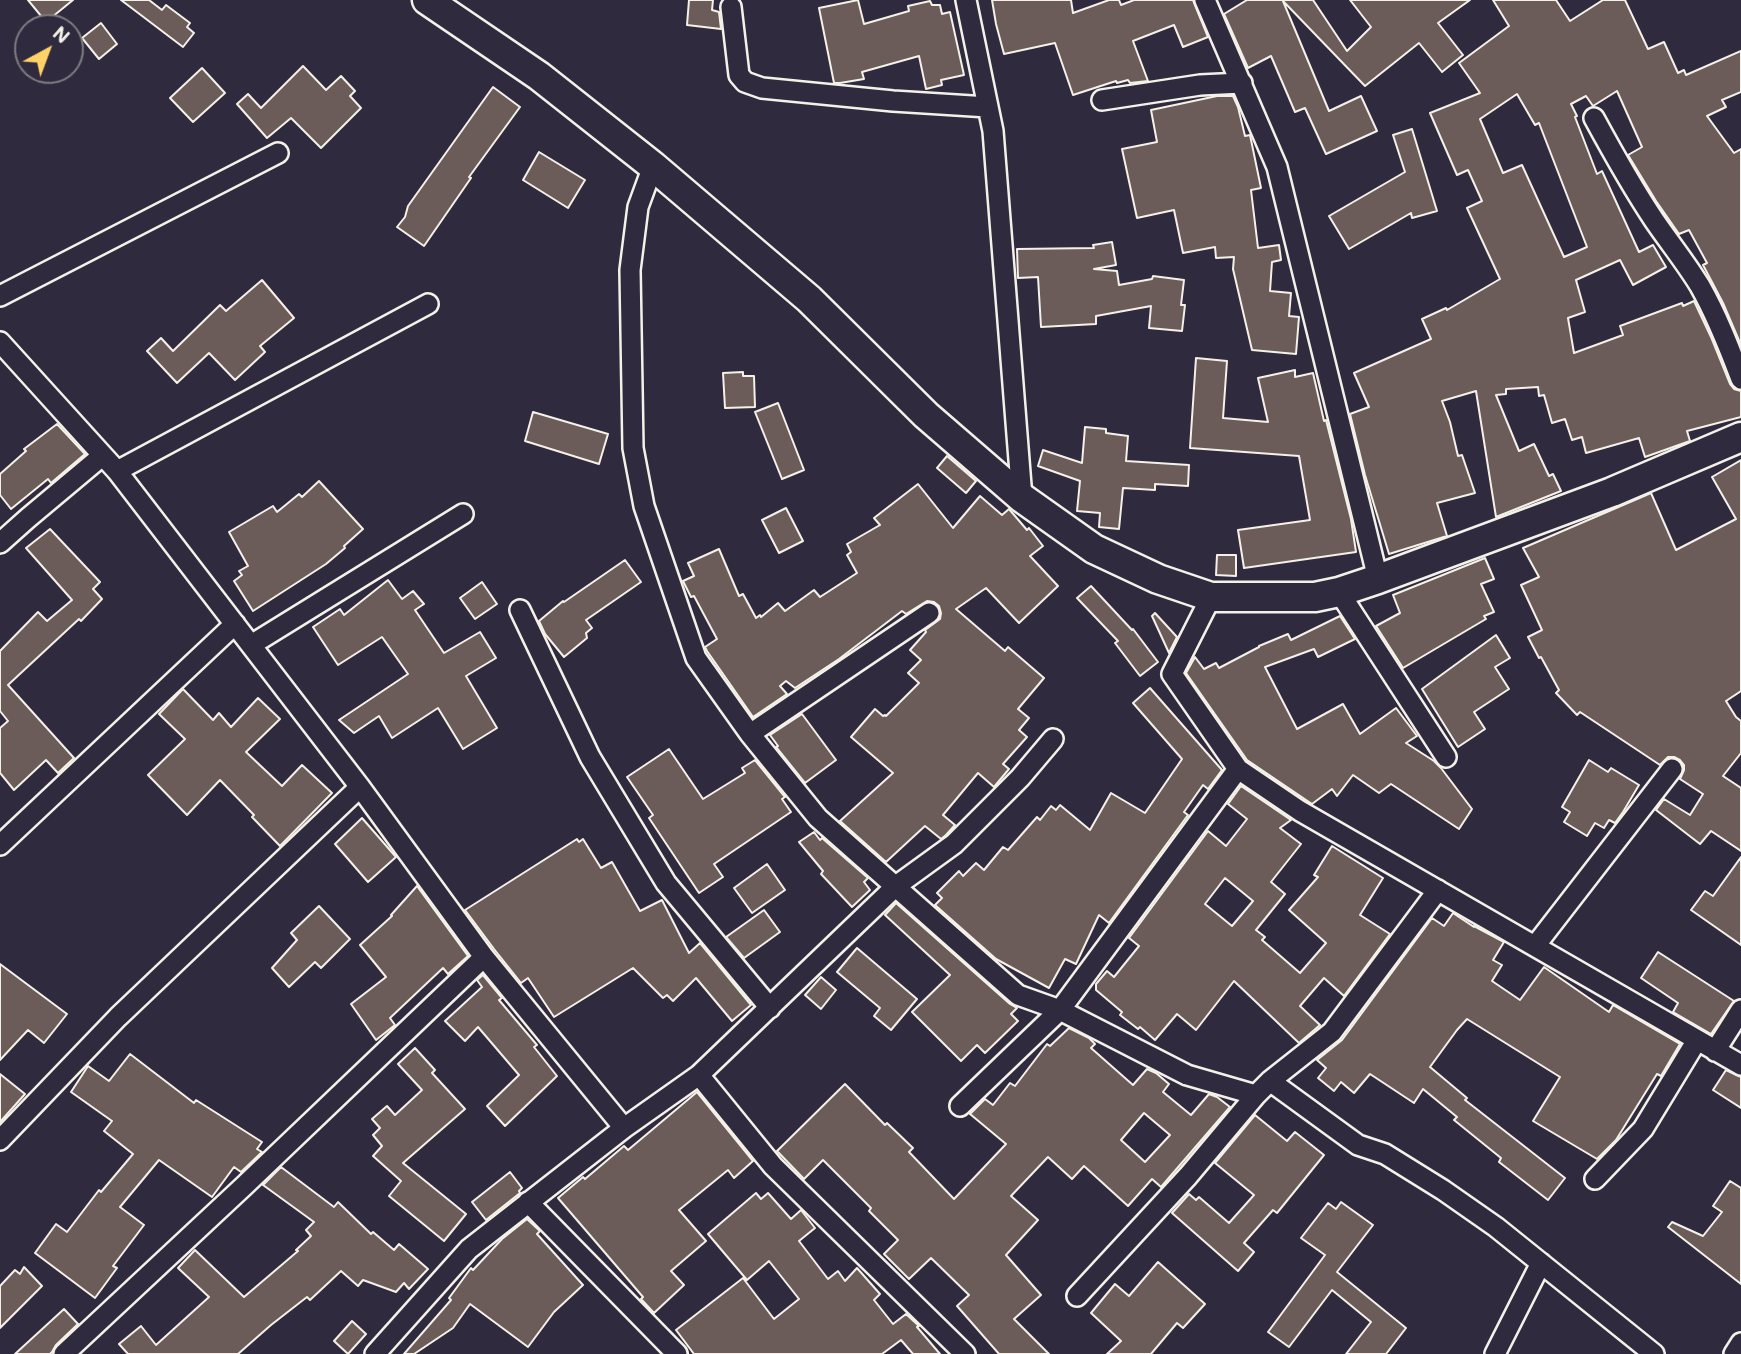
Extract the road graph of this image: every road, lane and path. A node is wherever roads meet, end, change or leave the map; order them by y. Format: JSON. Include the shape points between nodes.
{"nodes":[{"id":1,"x":428,"y":0,"type":"edge"},
{"id":2,"x":966,"y":0,"type":"edge"},
{"id":3,"x":1205,"y":0,"type":"edge"},
{"id":4,"x":731,"y":7,"type":"dead end"},
{"id":5,"x":1242,"y":83,"type":"junction"},
{"id":6,"x":1102,"y":100,"type":"dead end"},
{"id":7,"x":988,"y":107,"type":"junction"},
{"id":8,"x":1594,"y":118,"type":"dead end"},
{"id":9,"x":278,"y":153,"type":"dead end"},
{"id":10,"x":653,"y":166,"type":"junction"},
{"id":11,"x":0,"y":296,"type":"edge"},
{"id":12,"x":428,"y":304,"type":"dead end"},
{"id":13,"x":0,"y":342,"type":"edge"},
{"id":14,"x":1741,"y":379,"type":"edge"},
{"id":15,"x":1741,"y":437,"type":"edge"},
{"id":16,"x":102,"y":456,"type":"junction"},
{"id":17,"x":117,"y":471,"type":"junction"},
{"id":18,"x":1022,"y":498,"type":"junction"},
{"id":19,"x":463,"y":514,"type":"dead end"},
{"id":20,"x":0,"y":543,"type":"edge"},
{"id":21,"x":1378,"y":579,"type":"junction"},
{"id":22,"x":1339,"y":592,"type":"junction"},
{"id":23,"x":1211,"y":597,"type":"junction"},
{"id":24,"x":520,"y":610,"type":"dead end"},
{"id":25,"x":929,"y":613,"type":"dead end"},
{"id":26,"x":235,"y":624,"type":"junction"},
{"id":27,"x":251,"y":645,"type":"junction"},
{"id":28,"x":750,"y":734,"type":"junction"},
{"id":29,"x":1053,"y":739,"type":"dead end"},
{"id":30,"x":1446,"y":757,"type":"dead end"},
{"id":31,"x":1238,"y":769,"type":"junction"},
{"id":32,"x":1672,"y":769,"type":"dead end"},
{"id":33,"x":360,"y":787,"type":"junction"},
{"id":34,"x":0,"y":845,"type":"edge"},
{"id":35,"x":896,"y":886,"type":"junction"},
{"id":36,"x":1438,"y":890,"type":"junction"},
{"id":37,"x":1535,"y":946,"type":"junction"},
{"id":38,"x":484,"y":957,"type":"junction"},
{"id":39,"x":770,"y":1008,"type":"junction"},
{"id":40,"x":1060,"y":1010,"type":"junction"},
{"id":41,"x":1741,"y":1010,"type":"edge"},
{"id":42,"x":1697,"y":1040,"type":"junction"},
{"id":43,"x":1715,"y":1051,"type":"junction"},
{"id":44,"x":1741,"y":1066,"type":"edge"},
{"id":45,"x":699,"y":1075,"type":"junction"},
{"id":46,"x":1263,"y":1088,"type":"junction"},
{"id":47,"x":960,"y":1106,"type":"dead end"},
{"id":48,"x":624,"y":1128,"type":"junction"},
{"id":49,"x":0,"y":1140,"type":"edge"},
{"id":50,"x":1595,"y":1179,"type":"dead end"},
{"id":51,"x":528,"y":1202,"type":"junction"},
{"id":52,"x":1541,"y":1263,"type":"junction"},
{"id":53,"x":1077,"y":1296,"type":"dead end"},
{"id":54,"x":1741,"y":1343,"type":"edge"},
{"id":55,"x":64,"y":1354,"type":"edge"},
{"id":56,"x":375,"y":1354,"type":"edge"},
{"id":57,"x":677,"y":1354,"type":"edge"},
{"id":58,"x":965,"y":1354,"type":"edge"},
{"id":59,"x":1495,"y":1354,"type":"edge"},
{"id":60,"x":1654,"y":1354,"type":"edge"},
{"id":61,"x":1734,"y":1354,"type":"edge"}],
"edges":[{"from":1,"to":10,"type":"street","via":[[539,76]]},
{"from":2,"to":7,"type":"street"},
{"from":3,"to":5,"type":"street"},
{"from":4,"to":7,"type":"street","via":[[739,75],[745,82],[762,88]]},
{"from":5,"to":6,"type":"street"},
{"from":5,"to":21,"type":"street","via":[[1277,167]]},
{"from":7,"to":18,"type":"street"},
{"from":8,"to":14,"type":"street","via":[[1634,190],[1701,288]]},
{"from":9,"to":11,"type":"street"},
{"from":10,"to":18,"type":"street","via":[[809,299],[926,415]]},
{"from":10,"to":28,"type":"street","via":[[638,207],[629,270],[633,448],[644,506],[696,658]]},
{"from":12,"to":17,"type":"street"},
{"from":13,"to":16,"type":"street"},
{"from":15,"to":21,"type":"street","via":[[1612,492]]},
{"from":16,"to":17,"type":"street"},
{"from":16,"to":20,"type":"street"},
{"from":17,"to":26,"type":"street"},
{"from":18,"to":23,"type":"street","via":[[1094,548],[1157,579]]},
{"from":19,"to":27,"type":"street"},
{"from":21,"to":22,"type":"street"},
{"from":22,"to":23,"type":"street","via":[[1315,597]]},
{"from":22,"to":30,"type":"street"},
{"from":23,"to":31,"type":"street","via":[[1172,674]]},
{"from":24,"to":39,"type":"street","via":[[590,757],[666,883]]},
{"from":25,"to":28,"type":"street"},
{"from":26,"to":27,"type":"street"},
{"from":26,"to":34,"type":"street"},
{"from":27,"to":33,"type":"street"},
{"from":28,"to":35,"type":"street","via":[[818,818]]},
{"from":29,"to":35,"type":"street","via":[[954,844]]},
{"from":31,"to":36,"type":"street","via":[[1300,811]]},
{"from":31,"to":40,"type":"street"},
{"from":32,"to":37,"type":"street"},
{"from":33,"to":38,"type":"street"},
{"from":33,"to":49,"type":"street","via":[[118,1017]]},
{"from":35,"to":39,"type":"street"},
{"from":35,"to":40,"type":"street","via":[[1018,995]]},
{"from":36,"to":37,"type":"street"},
{"from":36,"to":46,"type":"street","via":[[1332,1032]]},
{"from":37,"to":42,"type":"street"},
{"from":38,"to":48,"type":"street"},
{"from":38,"to":55,"type":"street"},
{"from":39,"to":45,"type":"street"},
{"from":40,"to":46,"type":"street","via":[[1187,1075]]},
{"from":40,"to":47,"type":"street"},
{"from":41,"to":43,"type":"street"},
{"from":42,"to":43,"type":"street"},
{"from":42,"to":50,"type":"street","via":[[1643,1129]]},
{"from":43,"to":44,"type":"street"},
{"from":45,"to":48,"type":"street"},
{"from":45,"to":58,"type":"street","via":[[773,1166]]},
{"from":46,"to":52,"type":"street","via":[[1443,1190]]},
{"from":46,"to":53,"type":"street"},
{"from":48,"to":51,"type":"street"},
{"from":51,"to":56,"type":"street","via":[[469,1249]]},
{"from":51,"to":57,"type":"street"},
{"from":52,"to":59,"type":"street"},
{"from":52,"to":60,"type":"street"},
{"from":54,"to":61,"type":"street"}]}
